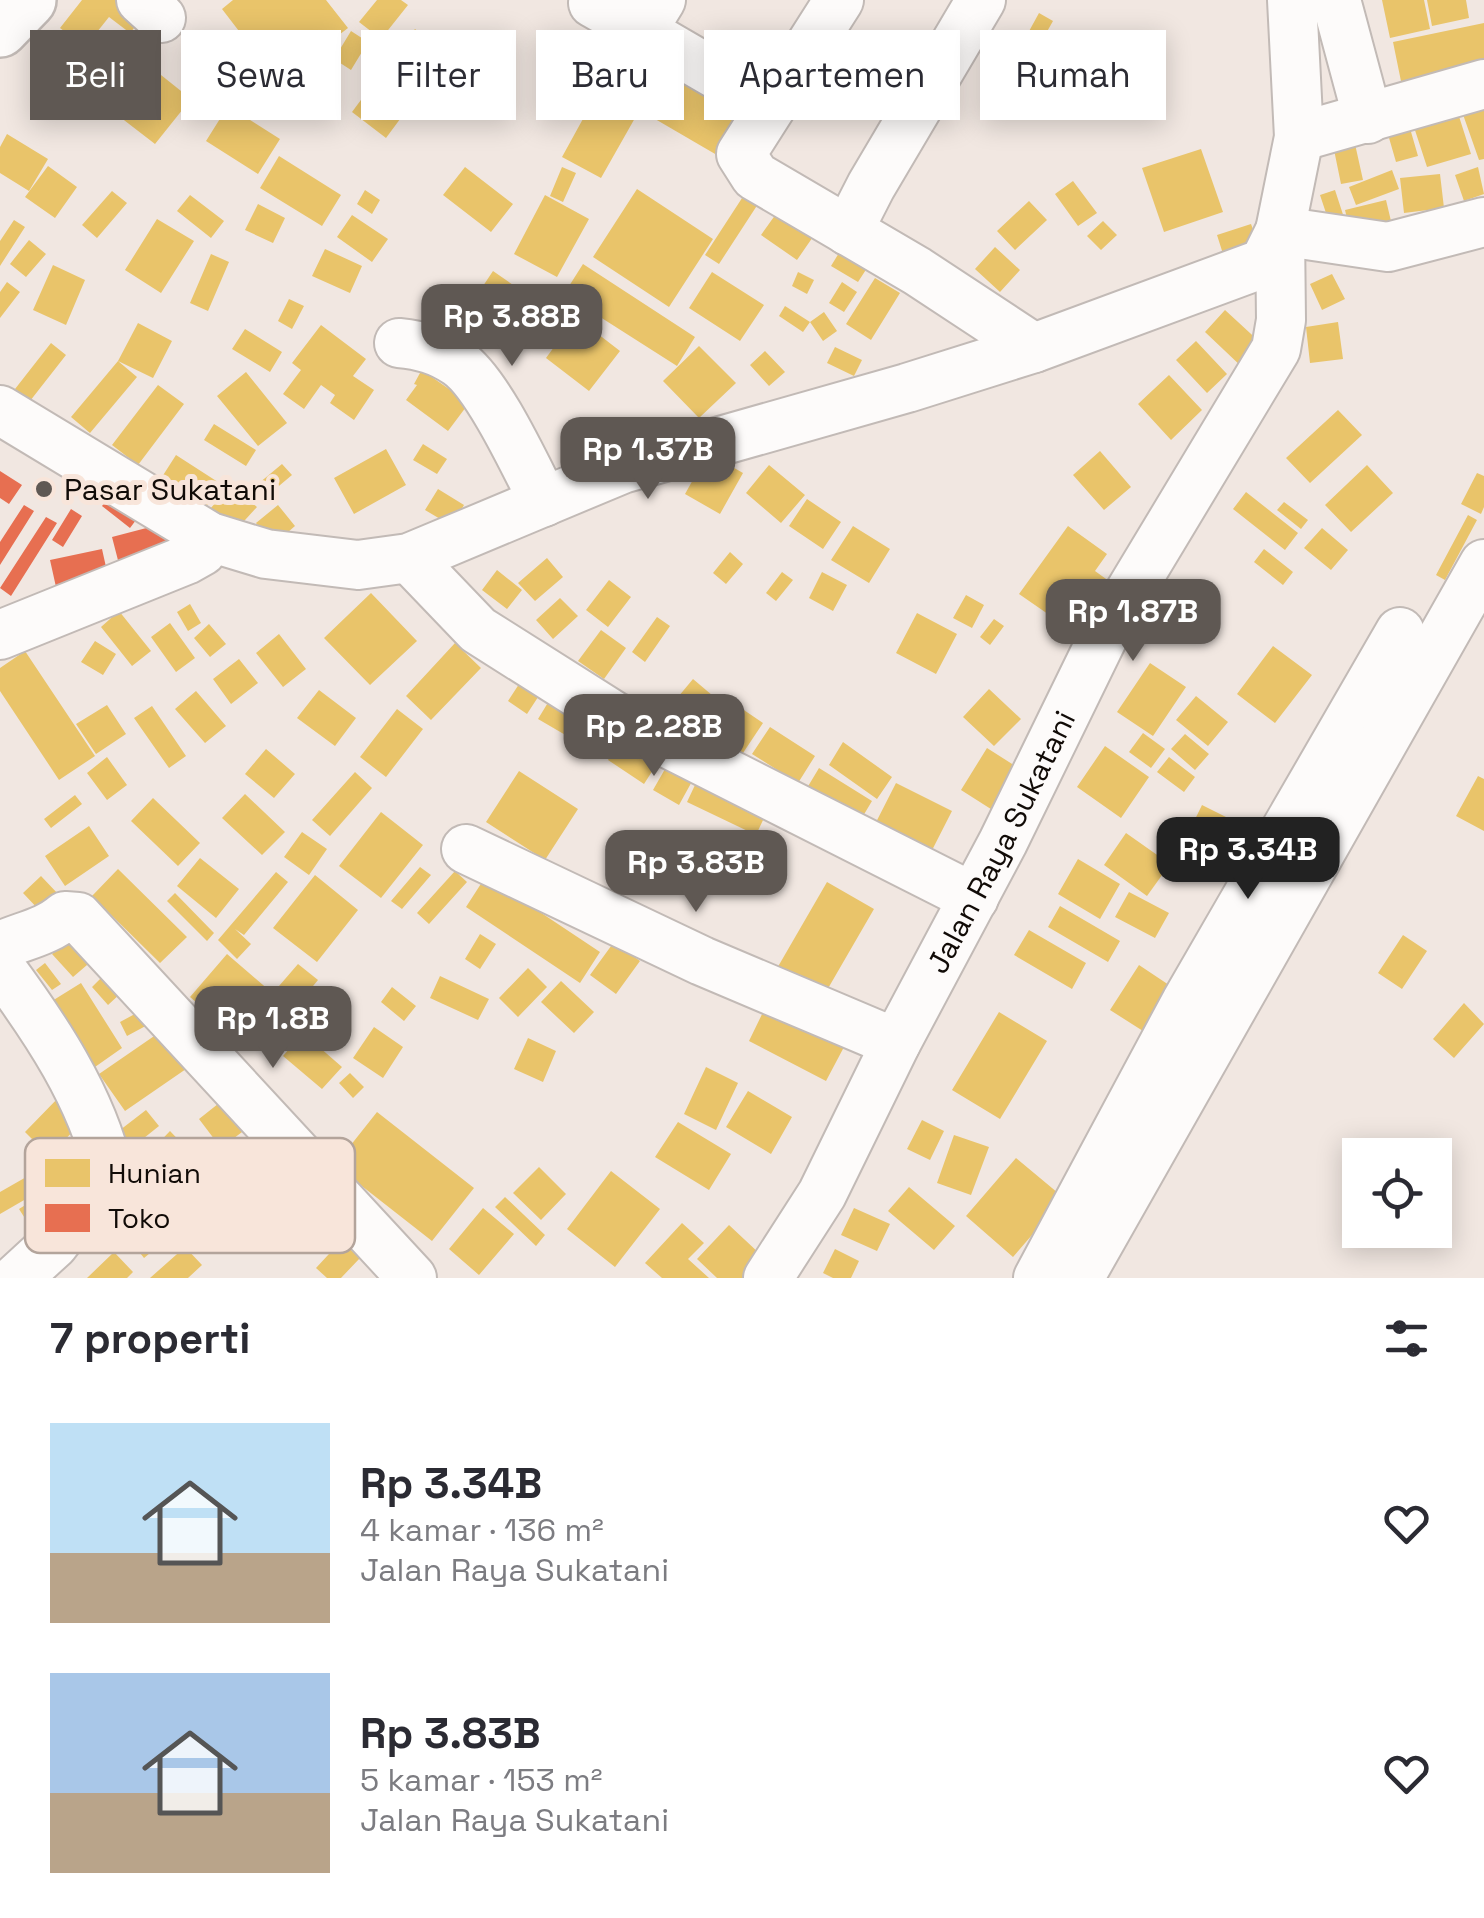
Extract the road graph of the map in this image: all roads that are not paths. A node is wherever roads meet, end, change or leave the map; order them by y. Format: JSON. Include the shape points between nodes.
{"nodes":[{"id":1,"x":28,"y":0,"type":"edge"},
{"id":2,"x":839,"y":0,"type":"edge"},
{"id":3,"x":981,"y":0,"type":"edge"},
{"id":4,"x":1292,"y":0,"type":"edge"},
{"id":5,"x":1336,"y":0,"type":"edge"},
{"id":6,"x":593,"y":3,"type":"dead end"},
{"id":7,"x":651,"y":16,"type":"edge"},
{"id":8,"x":0,"y":30,"type":"edge"},
{"id":9,"x":820,"y":30,"type":"edge"},
{"id":10,"x":704,"y":56,"type":"edge"},
{"id":11,"x":1484,"y":84,"type":"edge"},
{"id":12,"x":1368,"y":119,"type":"junction"},
{"id":13,"x":762,"y":120,"type":"edge"},
{"id":14,"x":1299,"y":137,"type":"junction"},
{"id":15,"x":1484,"y":222,"type":"edge"},
{"id":16,"x":848,"y":231,"type":"junction"},
{"id":17,"x":1280,"y":232,"type":"junction"},
{"id":18,"x":399,"y":344,"type":"dead end"},
{"id":19,"x":1034,"y":348,"type":"junction"},
{"id":20,"x":0,"y":410,"type":"edge"},
{"id":21,"x":544,"y":502,"type":"junction"},
{"id":22,"x":210,"y":537,"type":"junction"},
{"id":23,"x":409,"y":558,"type":"junction"},
{"id":24,"x":1484,"y":564,"type":"edge"},
{"id":25,"x":1400,"y":632,"type":"dead end"},
{"id":26,"x":0,"y":635,"type":"edge"},
{"id":27,"x":466,"y":849,"type":"dead end"},
{"id":28,"x":974,"y":898,"type":"junction"},
{"id":29,"x":0,"y":946,"type":"edge"},
{"id":30,"x":0,"y":968,"type":"edge"},
{"id":31,"x":896,"y":1043,"type":"junction"},
{"id":32,"x":100,"y":1138,"type":"edge"},
{"id":33,"x":282,"y":1138,"type":"edge"},
{"id":34,"x":355,"y":1216,"type":"edge"},
{"id":35,"x":1091,"y":1217,"type":"junction"},
{"id":36,"x":44,"y":1253,"type":"edge"},
{"id":37,"x":17,"y":1278,"type":"edge"},
{"id":38,"x":412,"y":1278,"type":"edge"},
{"id":39,"x":768,"y":1278,"type":"edge"},
{"id":40,"x":1038,"y":1278,"type":"edge"},
{"id":41,"x":1079,"y":1278,"type":"edge"}],
"edges":[{"from":1,"to":8,"type":"main road"},
{"from":2,"to":9,"type":"street"},
{"from":3,"to":16,"type":"street"},
{"from":4,"to":14,"type":"street","name":"Jalan Raya Sukatani"},
{"from":5,"to":12,"type":"street"},
{"from":6,"to":7,"type":"street"},
{"from":7,"to":10,"type":"street"},
{"from":11,"to":12,"type":"street"},
{"from":12,"to":14,"type":"street"},
{"from":13,"to":16,"type":"street","via":[[741,154],[746,166]]},
{"from":14,"to":17,"type":"street","name":"Jalan Raya Sukatani"},
{"from":15,"to":17,"type":"street","via":[[1388,247]]},
{"from":16,"to":19,"type":"street"},
{"from":17,"to":19,"type":"street","via":[[1264,263]]},
{"from":17,"to":28,"type":"street","name":"Jalan Raya Sukatani","via":[[1276,349],[1105,633]]},
{"from":18,"to":21,"type":"street","via":[[435,349],[462,365]]},
{"from":19,"to":21,"type":"street","via":[[622,469]]},
{"from":20,"to":22,"type":"street"},
{"from":21,"to":23,"type":"street"},
{"from":22,"to":23,"type":"street","via":[[310,562]]},
{"from":22,"to":26,"type":"street","via":[[186,560]]},
{"from":23,"to":28,"type":"street","via":[[478,630],[614,716]]},
{"from":24,"to":35,"type":"street"},
{"from":25,"to":35,"type":"street","via":[[1186,1002]]},
{"from":27,"to":31,"type":"street","via":[[702,961]]},
{"from":28,"to":31,"type":"street","name":"Jalan Raya Sukatani"},
{"from":29,"to":33,"type":"street","via":[[51,928],[65,916],[78,917]]},
{"from":30,"to":32,"type":"street","via":[[48,1032]]},
{"from":31,"to":39,"type":"street","name":"Jalan Raya Sukatani","via":[[822,1194]]},
{"from":34,"to":38,"type":"street"},
{"from":35,"to":40,"type":"street"},
{"from":35,"to":41,"type":"street"},
{"from":36,"to":37,"type":"street"}]}
